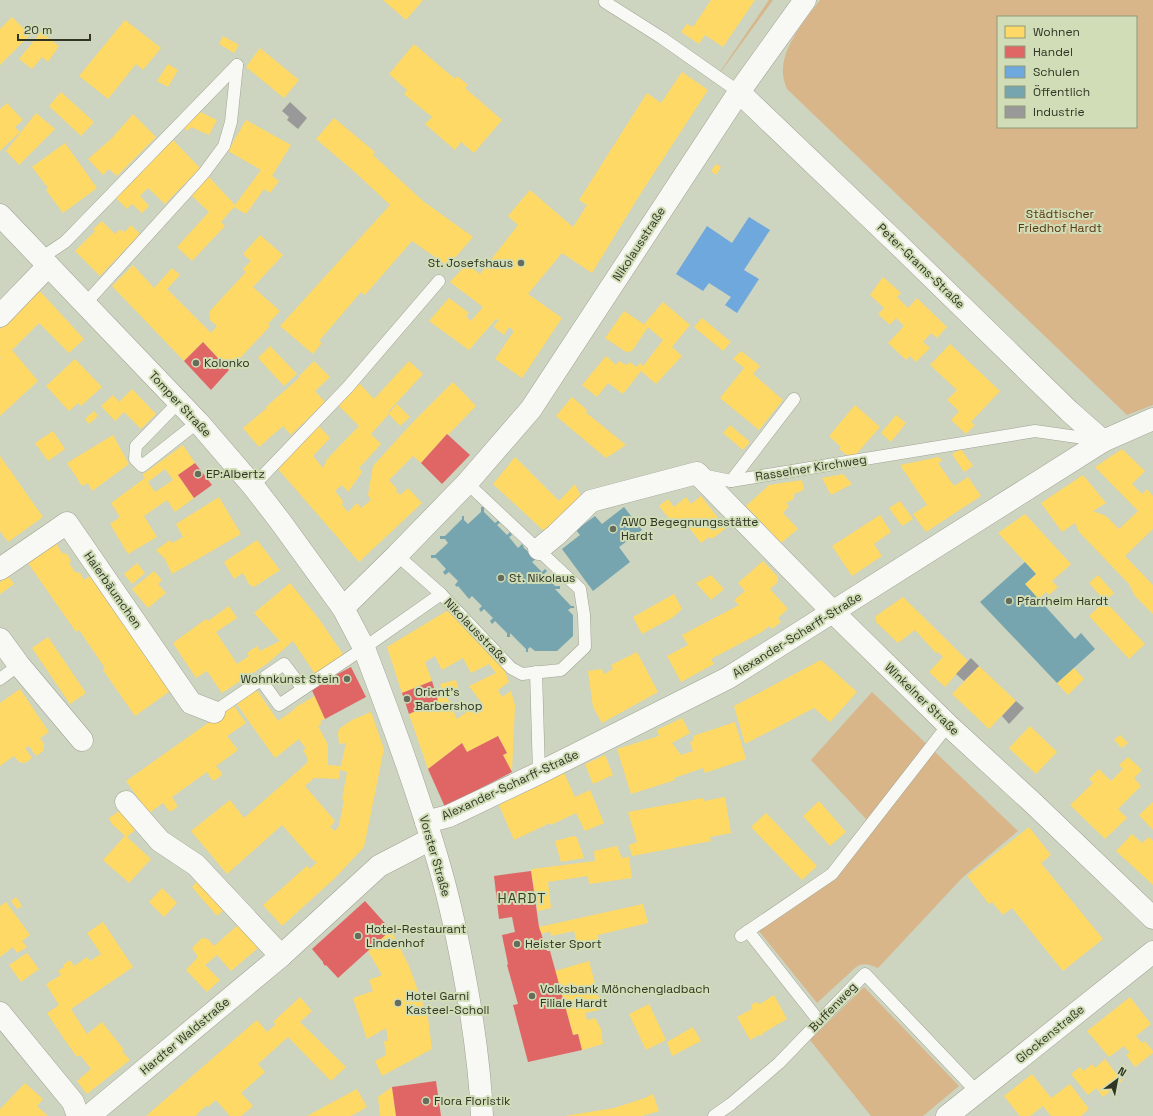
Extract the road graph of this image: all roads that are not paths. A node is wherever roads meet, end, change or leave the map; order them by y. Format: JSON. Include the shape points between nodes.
{"nodes":[{"id":1,"x":606,"y":0,"type":"edge"},
{"id":2,"x":805,"y":0,"type":"edge"},
{"id":3,"x":739,"y":92,"type":"junction"},
{"id":4,"x":0,"y":215,"type":"edge"},
{"id":5,"x":44,"y":262,"type":"junction"},
{"id":6,"x":439,"y":281,"type":"dead end"},
{"id":7,"x":84,"y":304,"type":"junction"},
{"id":8,"x":0,"y":316,"type":"edge"},
{"id":9,"x":794,"y":399,"type":"dead end"},
{"id":10,"x":179,"y":402,"type":"junction"},
{"id":11,"x":1153,"y":419,"type":"edge"},
{"id":12,"x":198,"y":422,"type":"junction"},
{"id":13,"x":1104,"y":441,"type":"junction"},
{"id":14,"x":697,"y":474,"type":"junction"},
{"id":15,"x":731,"y":481,"type":"junction"},
{"id":16,"x":467,"y":483,"type":"junction"},
{"id":17,"x":253,"y":486,"type":"junction"},
{"id":18,"x":539,"y":549,"type":"junction"},
{"id":19,"x":397,"y":555,"type":"junction"},
{"id":20,"x":0,"y":569,"type":"edge"},
{"id":21,"x":441,"y":594,"type":"junction"},
{"id":22,"x":343,"y":608,"type":"junction"},
{"id":23,"x":833,"y":612,"type":"junction"},
{"id":24,"x":0,"y":639,"type":"edge"},
{"id":25,"x":364,"y":648,"type":"junction"},
{"id":26,"x":19,"y":665,"type":"junction"},
{"id":27,"x":536,"y":672,"type":"junction"},
{"id":28,"x":0,"y":679,"type":"edge"},
{"id":29,"x":261,"y":680,"type":"junction"},
{"id":30,"x":303,"y":689,"type":"junction"},
{"id":31,"x":214,"y":712,"type":"joint"},
{"id":32,"x":948,"y":725,"type":"junction"},
{"id":33,"x":82,"y":740,"type":"dead end"},
{"id":34,"x":539,"y":773,"type":"junction"},
{"id":35,"x":126,"y":802,"type":"dead end"},
{"id":36,"x":428,"y":831,"type":"junction"},
{"id":37,"x":1153,"y":918,"type":"edge"},
{"id":38,"x":1153,"y":952,"type":"edge"},
{"id":39,"x":281,"y":956,"type":"junction"},
{"id":40,"x":0,"y":1013,"type":"edge"},
{"id":41,"x":820,"y":1021,"type":"junction"},
{"id":42,"x":977,"y":1092,"type":"junction"},
{"id":43,"x":78,"y":1116,"type":"edge"},
{"id":44,"x":89,"y":1116,"type":"edge"},
{"id":45,"x":482,"y":1116,"type":"edge"},
{"id":46,"x":714,"y":1116,"type":"edge"},
{"id":47,"x":947,"y":1116,"type":"edge"}],
"edges":[{"from":1,"to":3,"type":"lane","via":[[605,2]]},
{"from":2,"to":3,"type":"street","name":"Nikolausstraße"},
{"from":3,"to":13,"type":"street","name":"Peter-Grams-Straße","via":[[1069,411]]},
{"from":3,"to":16,"type":"street","name":"Nikolausstraße","via":[[531,409]]},
{"from":4,"to":5,"type":"street","name":"Tomper Straße"},
{"from":5,"to":7,"type":"street","name":"Tomper Straße"},
{"from":5,"to":7,"type":"lane","via":[[237,65],[231,122],[224,146],[204,173]]},
{"from":5,"to":8,"type":"street"},
{"from":6,"to":17,"type":"lane","via":[[348,387]]},
{"from":7,"to":10,"type":"street","name":"Tomper Straße"},
{"from":9,"to":15,"type":"lane"},
{"from":10,"to":12,"type":"street","name":"Tomper Straße"},
{"from":10,"to":12,"type":"lane","via":[[136,446],[134,459],[142,466]]},
{"from":11,"to":13,"type":"street","name":"Alexander-Scharff-Straße"},
{"from":12,"to":17,"type":"street","name":"Tomper Straße"},
{"from":13,"to":15,"type":"lane","name":"Rasselner Kirchweg","via":[[1035,431]]},
{"from":13,"to":23,"type":"street","name":"Alexander-Scharff-Straße"},
{"from":14,"to":15,"type":"lane","name":"Rasselner Kirchweg"},
{"from":14,"to":18,"type":"street","name":"Rasselner Kirchweg","via":[[591,501]]},
{"from":14,"to":23,"type":"street","name":"Winkelner Straße"},
{"from":16,"to":18,"type":"lane","name":"Nikolausstraße"},
{"from":16,"to":19,"type":"street","name":"Nikolausstraße"},
{"from":17,"to":22,"type":"street","name":"Tomper Straße"},
{"from":18,"to":27,"type":"lane","name":"Nikolausstraße","via":[[580,589],[585,647],[560,670]]},
{"from":19,"to":21,"type":"lane","name":"Nikolausstraße"},
{"from":19,"to":22,"type":"street","name":"Nikolausstraße"},
{"from":20,"to":31,"type":"street","name":"Haierbäumchen","via":[[67,524],[191,703]]},
{"from":21,"to":25,"type":"lane"},
{"from":21,"to":27,"type":"lane","name":"Nikolausstraße","via":[[512,668],[522,674]]},
{"from":22,"to":25,"type":"street","name":"Vorster Straße"},
{"from":23,"to":32,"type":"street","name":"Winkelner Straße"},
{"from":23,"to":34,"type":"street","name":"Alexander-Scharff-Straße","via":[[728,678]]},
{"from":24,"to":26,"type":"street"},
{"from":25,"to":30,"type":"lane"},
{"from":25,"to":36,"type":"street","name":"Vorster Straße","via":[[406,758]]},
{"from":26,"to":28,"type":"lane"},
{"from":26,"to":33,"type":"street"},
{"from":27,"to":34,"type":"lane"},
{"from":29,"to":30,"type":"lane","via":[[284,664]]},
{"from":29,"to":30,"type":"lane","via":[[279,705]]},
{"from":29,"to":31,"type":"lane"},
{"from":32,"to":37,"type":"street","name":"Winkelner Straße"},
{"from":32,"to":41,"type":"lane","via":[[832,874],[745,934]]},
{"from":34,"to":36,"type":"street","name":"Alexander-Scharff-Straße","via":[[449,816]]},
{"from":35,"to":39,"type":"street","via":[[160,841],[196,865]]},
{"from":36,"to":39,"type":"street","name":"Hardter Waldstraße","via":[[379,866]]},
{"from":36,"to":45,"type":"street","name":"Vorster Straße","via":[[456,932],[475,1034]]},
{"from":38,"to":42,"type":"street","name":"Glockenstraße"},
{"from":39,"to":44,"type":"street","name":"Hardter Waldstraße"},
{"from":40,"to":43,"type":"street","via":[[73,1102]]},
{"from":41,"to":42,"type":"lane","name":"Buffenweg","via":[[865,974]]},
{"from":41,"to":46,"type":"lane","name":"Buffenweg","via":[[779,1063]]},
{"from":42,"to":47,"type":"street","name":"Glockenstraße"}]}
